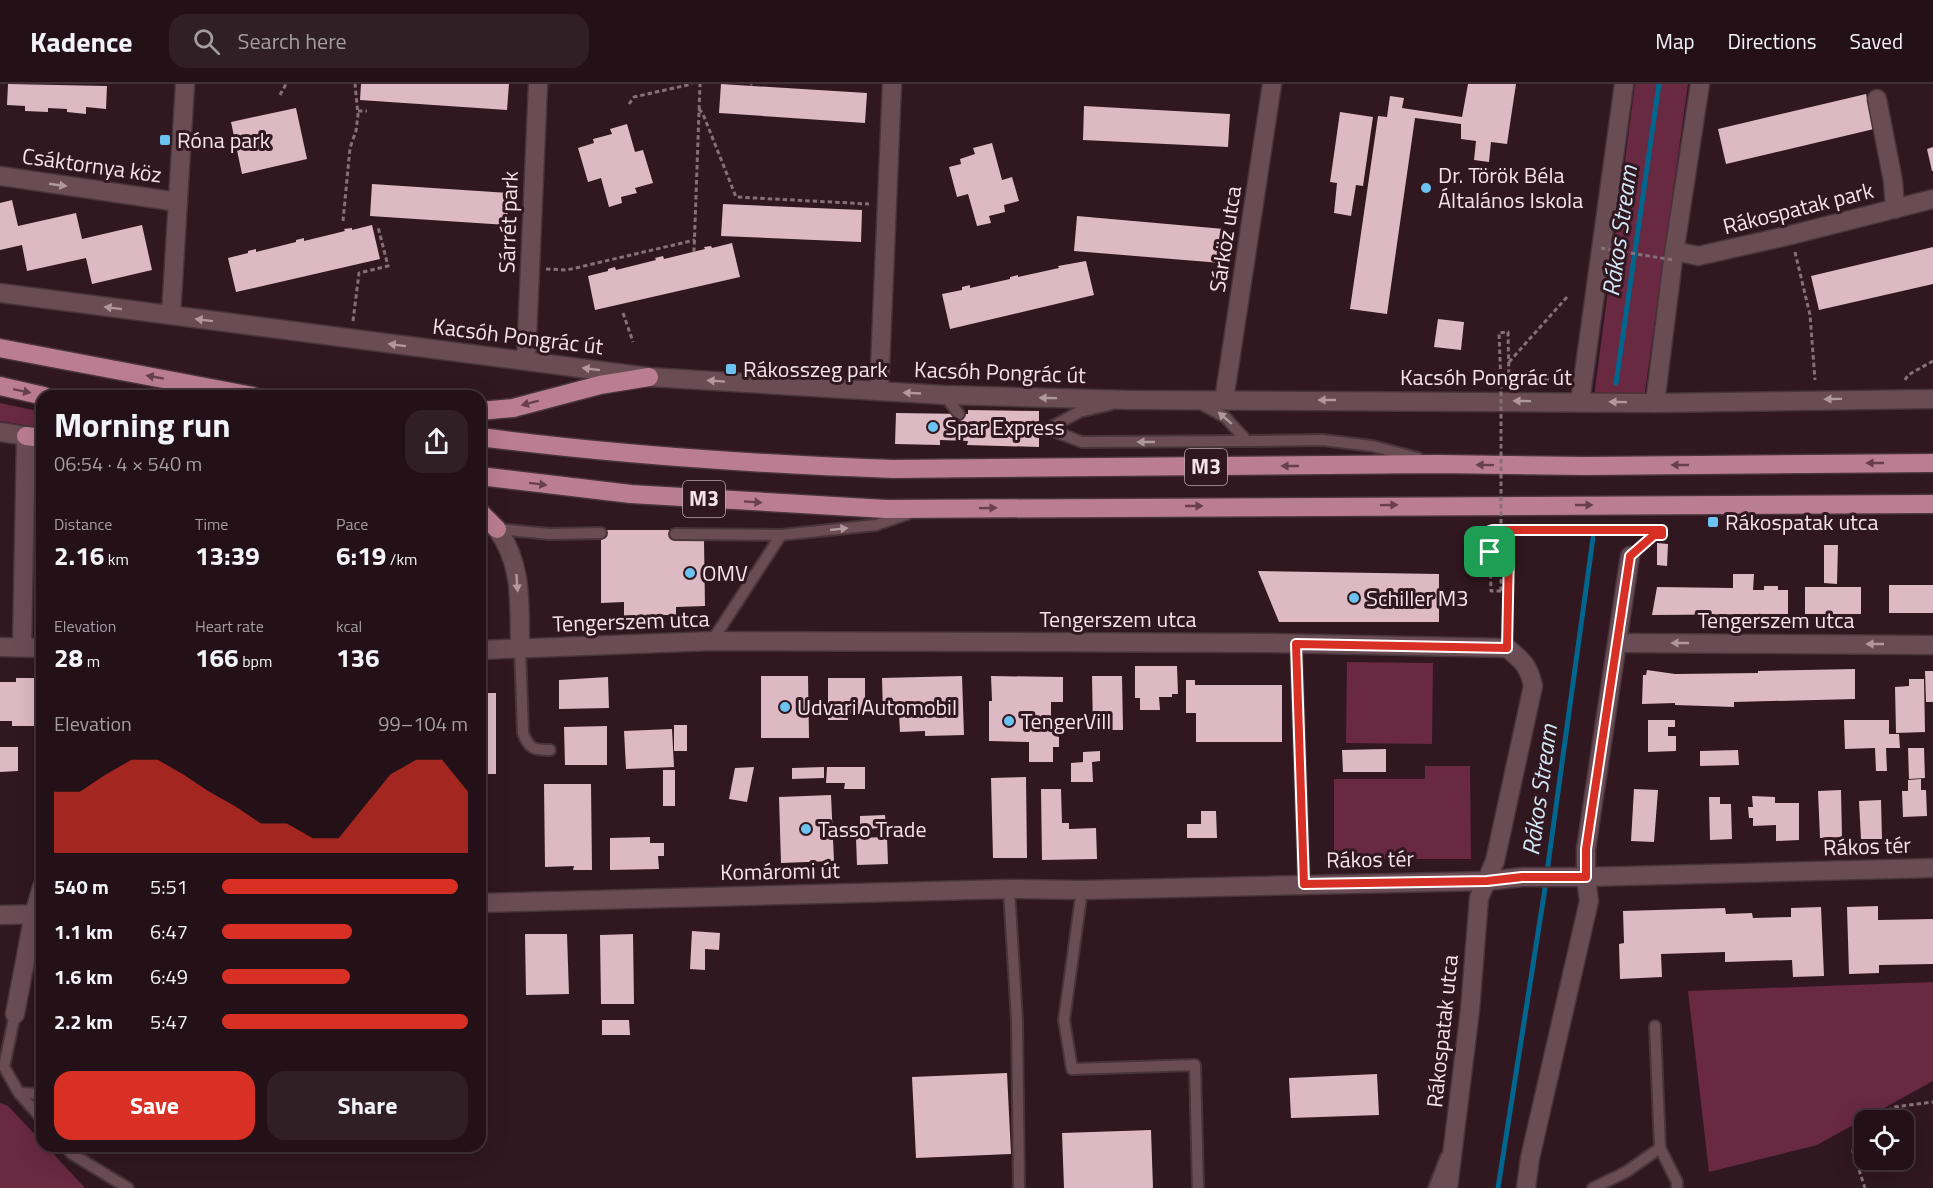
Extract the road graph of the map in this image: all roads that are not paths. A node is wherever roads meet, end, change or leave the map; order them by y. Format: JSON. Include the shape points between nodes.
{"nodes":[{"id":1,"x":185,"y":84,"type":"edge"},
{"id":2,"x":538,"y":84,"type":"edge"},
{"id":3,"x":892,"y":84,"type":"edge"},
{"id":4,"x":1272,"y":84,"type":"edge"},
{"id":5,"x":1624,"y":84,"type":"edge"},
{"id":6,"x":1700,"y":84,"type":"edge"},
{"id":7,"x":1878,"y":99,"type":"dead end"},
{"id":8,"x":0,"y":176,"type":"edge"},
{"id":9,"x":1933,"y":200,"type":"edge"},
{"id":10,"x":178,"y":202,"type":"junction"},
{"id":11,"x":1895,"y":209,"type":"junction"},
{"id":12,"x":1674,"y":255,"type":"junction"},
{"id":13,"x":0,"y":293,"type":"edge"},
{"id":14,"x":171,"y":315,"type":"junction"},
{"id":15,"x":0,"y":348,"type":"edge"},
{"id":16,"x":526,"y":361,"type":"junction"},
{"id":17,"x":649,"y":377,"type":"junction"},
{"id":18,"x":0,"y":386,"type":"edge"},
{"id":19,"x":221,"y":390,"type":"edge"},
{"id":20,"x":879,"y":391,"type":"junction"},
{"id":21,"x":36,"y":394,"type":"edge"},
{"id":22,"x":1581,"y":394,"type":"junction"},
{"id":23,"x":944,"y":395,"type":"junction"},
{"id":24,"x":1933,"y":399,"type":"edge"},
{"id":25,"x":1130,"y":400,"type":"junction"},
{"id":26,"x":1192,"y":400,"type":"junction"},
{"id":27,"x":1224,"y":400,"type":"junction"},
{"id":28,"x":1655,"y":403,"type":"junction"},
{"id":29,"x":486,"y":410,"type":"edge"},
{"id":30,"x":959,"y":414,"type":"dead end"},
{"id":31,"x":0,"y":432,"type":"edge"},
{"id":32,"x":34,"y":437,"type":"edge"},
{"id":33,"x":486,"y":438,"type":"edge"},
{"id":34,"x":1247,"y":441,"type":"junction"},
{"id":35,"x":1933,"y":463,"type":"edge"},
{"id":36,"x":1438,"y":464,"type":"junction"},
{"id":37,"x":486,"y":477,"type":"edge"},
{"id":38,"x":1933,"y":504,"type":"edge"},
{"id":39,"x":929,"y":509,"type":"junction"},
{"id":40,"x":486,"y":518,"type":"edge"},
{"id":41,"x":497,"y":529,"type":"junction"},
{"id":42,"x":601,"y":533,"type":"dead end"},
{"id":43,"x":675,"y":534,"type":"dead end"},
{"id":44,"x":781,"y":535,"type":"junction"},
{"id":45,"x":1630,"y":556,"type":"road end"},
{"id":46,"x":712,"y":641,"type":"junction"},
{"id":47,"x":1618,"y":643,"type":"junction"},
{"id":48,"x":1296,"y":644,"type":"junction"},
{"id":49,"x":1933,"y":645,"type":"edge"},
{"id":50,"x":0,"y":647,"type":"edge"},
{"id":51,"x":22,"y":647,"type":"junction"},
{"id":52,"x":36,"y":648,"type":"edge"},
{"id":53,"x":520,"y":649,"type":"junction"},
{"id":54,"x":486,"y":650,"type":"edge"},
{"id":55,"x":550,"y":750,"type":"dead end"},
{"id":56,"x":1933,"y":868,"type":"edge"},
{"id":57,"x":1586,"y":877,"type":"junction"},
{"id":58,"x":1487,"y":881,"type":"junction"},
{"id":59,"x":1304,"y":884,"type":"junction"},
{"id":60,"x":1009,"y":889,"type":"junction"},
{"id":61,"x":1082,"y":890,"type":"junction"},
{"id":62,"x":486,"y":903,"type":"edge"},
{"id":63,"x":36,"y":914,"type":"edge"},
{"id":64,"x":0,"y":915,"type":"edge"},
{"id":65,"x":36,"y":923,"type":"edge"},
{"id":66,"x":15,"y":1014,"type":"joint"},
{"id":67,"x":1655,"y":1026,"type":"dead end"},
{"id":68,"x":19,"y":1093,"type":"junction"},
{"id":69,"x":36,"y":1094,"type":"edge"},
{"id":70,"x":36,"y":1112,"type":"edge"},
{"id":71,"x":1453,"y":1140,"type":"junction"},
{"id":72,"x":1660,"y":1148,"type":"junction"},
{"id":73,"x":70,"y":1152,"type":"edge"},
{"id":74,"x":128,"y":1188,"type":"edge"},
{"id":75,"x":1019,"y":1188,"type":"edge"},
{"id":76,"x":1198,"y":1188,"type":"edge"},
{"id":77,"x":1434,"y":1188,"type":"edge"},
{"id":78,"x":1448,"y":1188,"type":"edge"},
{"id":79,"x":1526,"y":1188,"type":"edge"},
{"id":80,"x":1593,"y":1188,"type":"edge"},
{"id":81,"x":1677,"y":1188,"type":"edge"}],
"edges":[{"from":1,"to":10,"type":"street"},
{"from":2,"to":16,"type":"street","name":"Sárrét park"},
{"from":3,"to":20,"type":"street"},
{"from":4,"to":27,"type":"street","name":"Sárköz utca"},
{"from":5,"to":22,"type":"street"},
{"from":6,"to":12,"type":"street"},
{"from":7,"to":11,"type":"street"},
{"from":8,"to":10,"type":"street","name":"Csáktornya köz","one_way":true},
{"from":9,"to":11,"type":"street","name":"Rákospatak park"},
{"from":10,"to":14,"type":"street"},
{"from":11,"to":12,"type":"street","name":"Rákospatak park","via":[[1698,256]]},
{"from":12,"to":28,"type":"street"},
{"from":14,"to":13,"type":"street","name":"Kacsóh Pongrác út","one_way":true},
{"from":16,"to":14,"type":"street","name":"Kacsóh Pongrác út","one_way":true},
{"from":19,"to":15,"type":"main road","one_way":true},
{"from":17,"to":16,"type":"street","name":"Kacsóh Pongrác út","one_way":true},
{"from":20,"to":17,"type":"street","name":"Kacsóh Pongrác út","one_way":true},
{"from":17,"to":29,"type":"main road","one_way":true,"via":[[600,385],[513,408]]},
{"from":18,"to":21,"type":"main road","one_way":true},
{"from":23,"to":20,"type":"street","name":"Kacsóh Pongrác út","one_way":true},
{"from":22,"to":27,"type":"street","name":"Kacsóh Pongrác út","one_way":true},
{"from":28,"to":22,"type":"street","name":"Kacsóh Pongrác út","one_way":true},
{"from":25,"to":23,"type":"street","name":"Kacsóh Pongrác út","one_way":true},
{"from":23,"to":30,"type":"lane"},
{"from":24,"to":28,"type":"street","name":"Kacsóh Pongrác út","one_way":true},
{"from":25,"to":26,"type":"street","name":"Kacsóh Pongrác út"},
{"from":34,"to":25,"type":"lane","one_way":true,"via":[[1082,442],[1044,429],[1079,412]]},
{"from":26,"to":27,"type":"street","name":"Kacsóh Pongrác út"},
{"from":34,"to":26,"type":"lane","one_way":true,"via":[[1225,417]]},
{"from":31,"to":32,"type":"street"},
{"from":32,"to":51,"type":"street"},
{"from":36,"to":33,"type":"main road","number":"M3","one_way":true,"via":[[893,469],[581,450]]},
{"from":34,"to":36,"type":"lane","via":[[1323,440],[1372,446]]},
{"from":35,"to":36,"type":"main road","number":"M3","one_way":true},
{"from":37,"to":39,"type":"main road","number":"M3","one_way":true,"via":[[631,494]]},
{"from":39,"to":38,"type":"main road","number":"M3","one_way":true},
{"from":44,"to":39,"type":"lane","one_way":true,"via":[[876,525]]},
{"from":40,"to":41,"type":"main road"},
{"from":41,"to":42,"type":"lane"},
{"from":41,"to":53,"type":"street","one_way":true,"via":[[516,568]]},
{"from":43,"to":44,"type":"lane"},
{"from":44,"to":46,"type":"lane"},
{"from":45,"to":47,"type":"street"},
{"from":46,"to":48,"type":"street","name":"Tengerszem utca"},
{"from":46,"to":53,"type":"street","name":"Tengerszem utca"},
{"from":49,"to":47,"type":"street","name":"Tengerszem utca","one_way":true},
{"from":47,"to":57,"type":"street","via":[[1586,849]]},
{"from":48,"to":58,"type":"street","name":"Tengerszem utca","via":[[1507,648],[1530,671],[1533,686],[1496,861]]},
{"from":48,"to":59,"type":"lane"},
{"from":50,"to":51,"type":"street"},
{"from":51,"to":52,"type":"street"},
{"from":53,"to":54,"type":"street","name":"Tengerszem utca"},
{"from":53,"to":55,"type":"lane","via":[[523,734],[535,750]]},
{"from":56,"to":57,"type":"street","name":"Rákos tér"},
{"from":57,"to":58,"type":"street","name":"Rákos tér"},
{"from":57,"to":79,"type":"street","via":[[1589,901]]},
{"from":58,"to":59,"type":"street","name":"Rákos tér"},
{"from":58,"to":71,"type":"street","name":"Rákospatak utca","via":[[1479,898],[1470,1010]]},
{"from":59,"to":61,"type":"street","name":"Rákos tér"},
{"from":60,"to":61,"type":"street","name":"Komáromi út"},
{"from":60,"to":62,"type":"street","name":"Komáromi út"},
{"from":60,"to":75,"type":"lane","via":[[1017,1021]]},
{"from":61,"to":76,"type":"lane","via":[[1064,1020],[1072,1069],[1195,1065]]},
{"from":63,"to":64,"type":"street"},
{"from":65,"to":66,"type":"street"},
{"from":66,"to":68,"type":"lane","via":[[4,1067]]},
{"from":67,"to":72,"type":"lane"},
{"from":68,"to":69,"type":"lane"},
{"from":68,"to":70,"type":"lane"},
{"from":71,"to":77,"type":"lane"},
{"from":71,"to":78,"type":"street","name":"Rákospatak utca"},
{"from":72,"to":80,"type":"lane","via":[[1626,1172]]},
{"from":72,"to":81,"type":"lane"},
{"from":73,"to":74,"type":"lane"}]}
